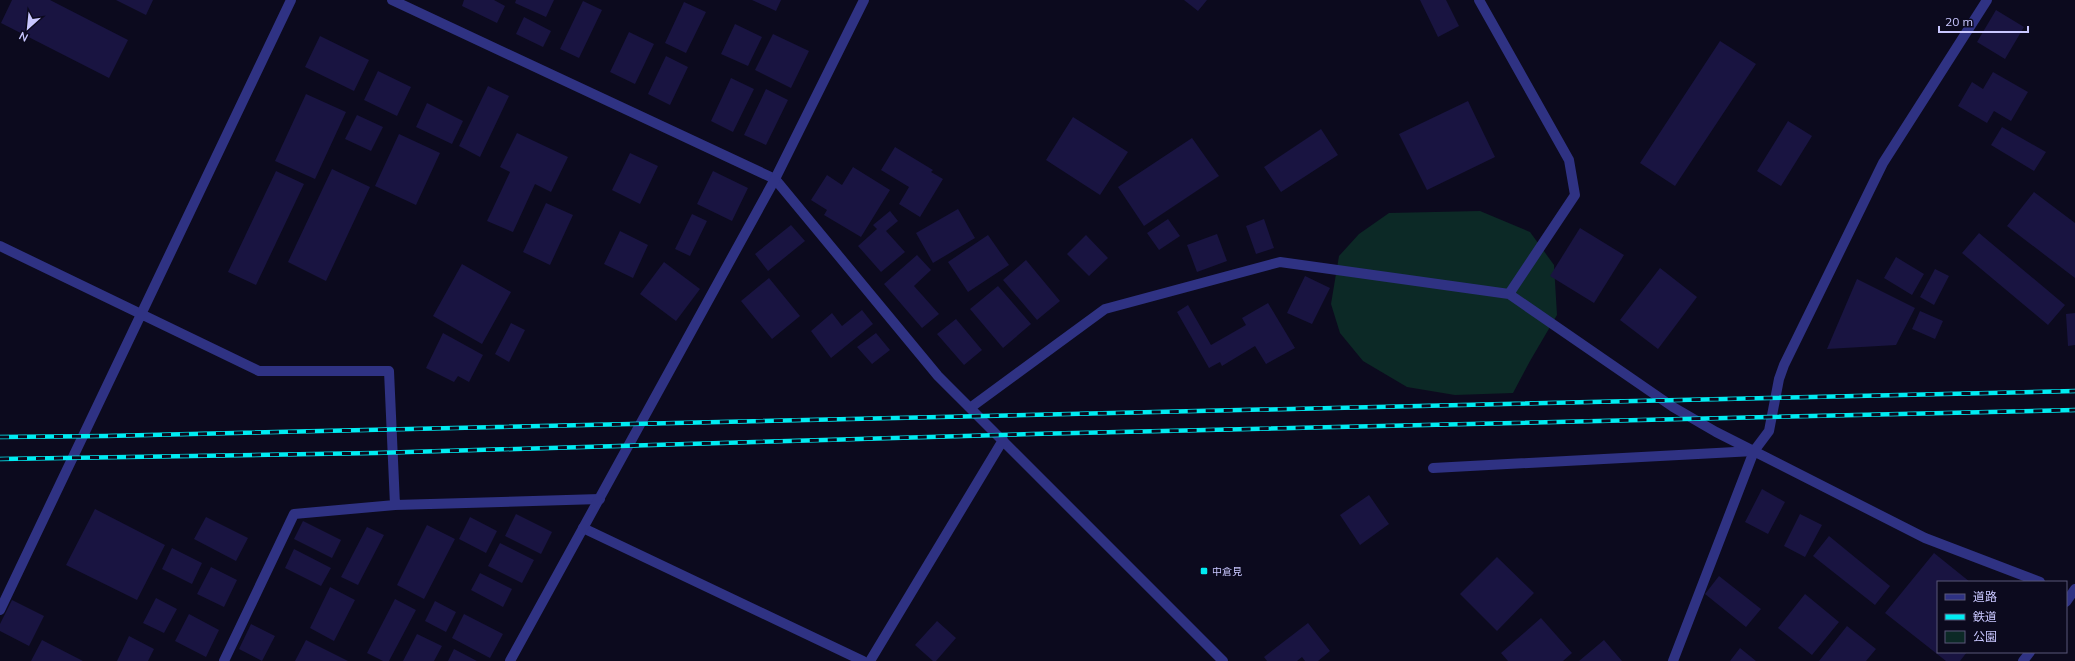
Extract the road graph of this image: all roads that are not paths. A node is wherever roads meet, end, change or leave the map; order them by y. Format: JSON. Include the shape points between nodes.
{"nodes":[{"id":1,"x":291,"y":0,"type":"edge"},
{"id":2,"x":392,"y":0,"type":"edge"},
{"id":3,"x":864,"y":0,"type":"edge"},
{"id":4,"x":1479,"y":0,"type":"edge"},
{"id":5,"x":1987,"y":0,"type":"edge"},
{"id":6,"x":775,"y":179,"type":"junction"},
{"id":7,"x":0,"y":246,"type":"edge"},
{"id":8,"x":1509,"y":294,"type":"junction"},
{"id":9,"x":140,"y":313,"type":"junction"},
{"id":10,"x":970,"y":408,"type":"junction"},
{"id":11,"x":1003,"y":440,"type":"junction"},
{"id":12,"x":1754,"y":451,"type":"junction"},
{"id":13,"x":1433,"y":468,"type":"dead end"},
{"id":14,"x":600,"y":499,"type":"junction"},
{"id":15,"x":395,"y":505,"type":"junction"},
{"id":16,"x":583,"y":528,"type":"junction"},
{"id":17,"x":2037,"y":581,"type":"edge"},
{"id":18,"x":0,"y":610,"type":"edge"},
{"id":19,"x":2029,"y":653,"type":"edge"},
{"id":20,"x":224,"y":661,"type":"edge"},
{"id":21,"x":510,"y":661,"type":"edge"},
{"id":22,"x":862,"y":661,"type":"edge"},
{"id":23,"x":870,"y":661,"type":"edge"},
{"id":24,"x":1223,"y":661,"type":"edge"},
{"id":25,"x":1673,"y":661,"type":"edge"},
{"id":26,"x":2023,"y":661,"type":"edge"}],
"edges":[{"from":1,"to":9,"type":"street"},
{"from":2,"to":6,"type":"street"},
{"from":3,"to":6,"type":"street"},
{"from":4,"to":8,"type":"street","via":[[1569,160],[1575,195]]},
{"from":5,"to":12,"type":"street","via":[[1883,163],[1784,365],[1769,431]]},
{"from":6,"to":10,"type":"street","via":[[938,376]]},
{"from":6,"to":14,"type":"street"},
{"from":7,"to":9,"type":"street"},
{"from":8,"to":10,"type":"street","via":[[1280,262],[1105,309]]},
{"from":8,"to":12,"type":"street","via":[[1673,407]]},
{"from":9,"to":15,"type":"street","via":[[258,371],[389,371]]},
{"from":9,"to":18,"type":"street"},
{"from":10,"to":11,"type":"street"},
{"from":11,"to":23,"type":"street"},
{"from":11,"to":24,"type":"street"},
{"from":12,"to":13,"type":"street"},
{"from":12,"to":17,"type":"street","via":[[1925,538]]},
{"from":12,"to":25,"type":"street"},
{"from":14,"to":15,"type":"street"},
{"from":14,"to":16,"type":"street"},
{"from":15,"to":20,"type":"street","via":[[294,514]]},
{"from":16,"to":21,"type":"street"},
{"from":16,"to":22,"type":"street"},
{"from":19,"to":26,"type":"street"}]}
